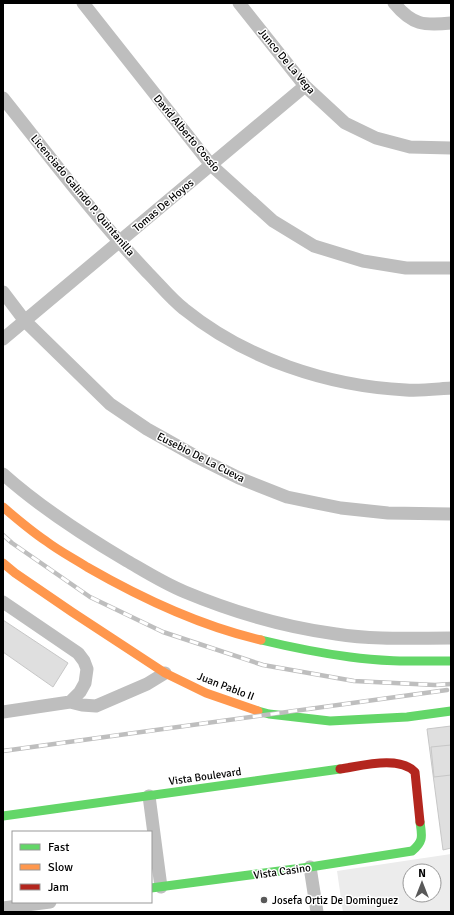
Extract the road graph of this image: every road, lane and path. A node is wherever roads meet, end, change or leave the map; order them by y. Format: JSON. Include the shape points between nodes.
{"nodes":[{"id":1,"x":83,"y":3,"type":"edge"},
{"id":2,"x":238,"y":3,"type":"edge"},
{"id":3,"x":394,"y":3,"type":"edge"},
{"id":4,"x":451,"y":23,"type":"edge"},
{"id":5,"x":305,"y":86,"type":"junction"},
{"id":6,"x":3,"y":98,"type":"edge"},
{"id":7,"x":451,"y":148,"type":"edge"},
{"id":8,"x":211,"y":165,"type":"junction"},
{"id":9,"x":119,"y":242,"type":"junction"},
{"id":10,"x":451,"y":268,"type":"edge"},
{"id":11,"x":3,"y":292,"type":"edge"},
{"id":12,"x":25,"y":321,"type":"junction"},
{"id":13,"x":3,"y":339,"type":"edge"},
{"id":14,"x":451,"y":388,"type":"edge"},
{"id":15,"x":3,"y":474,"type":"edge"},
{"id":16,"x":3,"y":507,"type":"edge"},
{"id":17,"x":451,"y":514,"type":"edge"},
{"id":18,"x":3,"y":563,"type":"edge"},
{"id":19,"x":3,"y":602,"type":"edge"},
{"id":20,"x":451,"y":638,"type":"edge"},
{"id":21,"x":451,"y":661,"type":"edge"},
{"id":22,"x":165,"y":673,"type":"junction"},
{"id":23,"x":70,"y":702,"type":"junction"},
{"id":24,"x":451,"y":711,"type":"edge"},
{"id":25,"x":3,"y":712,"type":"edge"},
{"id":26,"x":149,"y":796,"type":"junction"},
{"id":27,"x":3,"y":816,"type":"edge"},
{"id":28,"x":152,"y":831,"type":"edge"},
{"id":29,"x":152,"y":835,"type":"edge"},
{"id":30,"x":412,"y":851,"type":"joint"},
{"id":31,"x":310,"y":867,"type":"junction"},
{"id":32,"x":156,"y":888,"type":"edge"},
{"id":33,"x":42,"y":903,"type":"edge"},
{"id":34,"x":3,"y":908,"type":"edge"},
{"id":35,"x":317,"y":912,"type":"edge"}],
"edges":[{"from":1,"to":8,"type":"street","name":"David Alberto Cossío"},
{"from":2,"to":5,"type":"street","name":"Junco De La Vega"},
{"from":3,"to":4,"type":"street","via":[[407,17],[417,23]]},
{"from":5,"to":7,"type":"street","name":"Junco De La Vega","via":[[345,123],[376,138],[410,147]]},
{"from":5,"to":8,"type":"street","name":"Tomas De Hoyos"},
{"from":6,"to":9,"type":"street","name":"Licenciado Galindo P. Quintanilla"},
{"from":8,"to":9,"type":"street","name":"Tomas De Hoyos"},
{"from":8,"to":10,"type":"street","name":"David Alberto Cossío","via":[[273,221],[314,246],[363,261],[406,268]]},
{"from":9,"to":12,"type":"street","name":"Tomas De Hoyos"},
{"from":9,"to":14,"type":"street","name":"Licenciado Galindo P. Quintanilla","via":[[184,309],[222,335],[259,354],[302,372],[352,384],[406,390]]},
{"from":11,"to":12,"type":"street","name":"Eusebio De La Cueva"},
{"from":12,"to":13,"type":"street","name":"Tomas De Hoyos"},
{"from":12,"to":17,"type":"street","name":"Eusebio De La Cueva","via":[[110,404],[153,432],[239,478],[287,497],[341,508],[388,513]]},
{"from":15,"to":20,"type":"street","via":[[85,536],[149,574],[184,592],[235,611],[299,628],[338,634],[380,638]]},
{"from":16,"to":21,"type":"main road","via":[[36,535],[100,576],[159,606],[224,630],[289,648],[359,659]]},
{"from":18,"to":22,"type":"main road","name":"Juan Pablo II"},
{"from":19,"to":23,"type":"street","via":[[78,653],[84,661],[87,669],[85,683]]},
{"from":22,"to":23,"type":"street","via":[[147,684],[96,706]]},
{"from":22,"to":24,"type":"main road","name":"Juan Pablo II","via":[[206,693],[269,714],[330,721],[407,717]]},
{"from":23,"to":25,"type":"street"},
{"from":26,"to":27,"type":"main road","name":"Vista Boulevard"},
{"from":26,"to":28,"type":"street"},
{"from":26,"to":30,"type":"main road","name":"Vista Boulevard","via":[[385,763],[401,763],[410,766],[415,772],[422,837],[419,845]]},
{"from":29,"to":32,"type":"street"},
{"from":30,"to":31,"type":"main road","name":"Vista Casino"},
{"from":31,"to":32,"type":"main road","name":"Vista Casino"},
{"from":31,"to":35,"type":"street"},
{"from":33,"to":34,"type":"street"}]}
